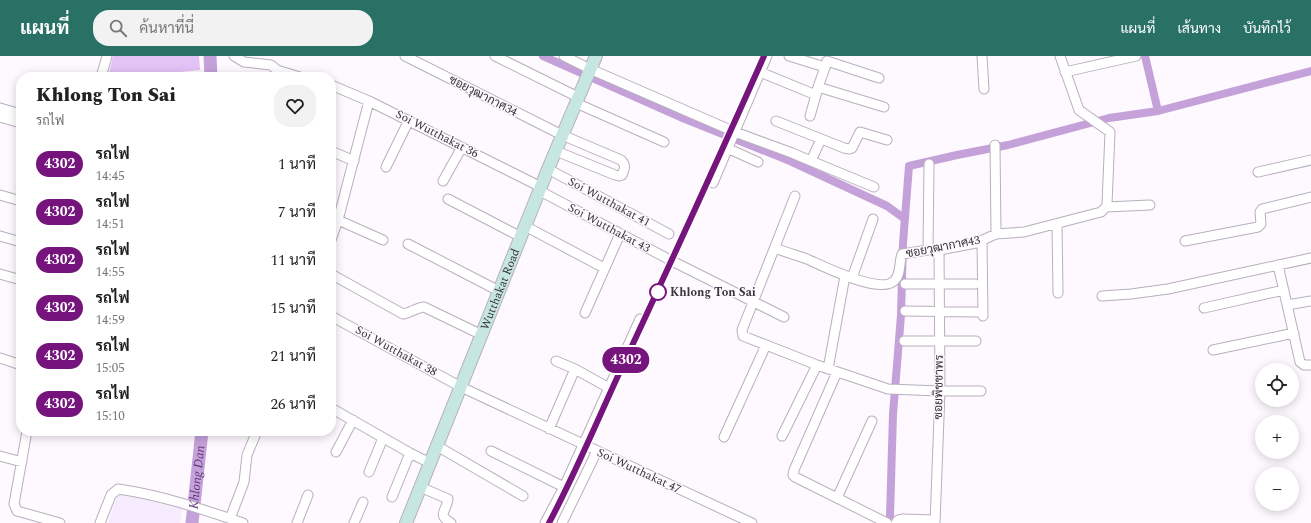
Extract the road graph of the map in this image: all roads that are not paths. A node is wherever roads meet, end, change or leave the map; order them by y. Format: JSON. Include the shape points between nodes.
{"nodes":[{"id":1,"x":107,"y":56,"type":"edge"},
{"id":2,"x":234,"y":56,"type":"edge"},
{"id":3,"x":405,"y":56,"type":"edge"},
{"id":4,"x":495,"y":56,"type":"edge"},
{"id":5,"x":564,"y":56,"type":"edge"},
{"id":6,"x":596,"y":56,"type":"edge"},
{"id":7,"x":767,"y":56,"type":"edge"},
{"id":8,"x":789,"y":56,"type":"edge"},
{"id":9,"x":982,"y":56,"type":"edge"},
{"id":10,"x":1060,"y":56,"type":"edge"},
{"id":11,"x":1136,"y":56,"type":"edge"},
{"id":12,"x":272,"y":61,"type":"edge"},
{"id":13,"x":827,"y":61,"type":"edge"},
{"id":14,"x":102,"y":72,"type":"edge"},
{"id":15,"x":284,"y":72,"type":"edge"},
{"id":16,"x":589,"y":72,"type":"junction"},
{"id":17,"x":760,"y":72,"type":"junction"},
{"id":18,"x":1066,"y":72,"type":"junction"},
{"id":19,"x":879,"y":78,"type":"dead end"},
{"id":20,"x":336,"y":87,"type":"edge"},
{"id":21,"x":984,"y":89,"type":"dead end"},
{"id":22,"x":817,"y":91,"type":"junction"},
{"id":23,"x":577,"y":100,"type":"junction"},
{"id":24,"x":369,"y":101,"type":"junction"},
{"id":25,"x":884,"y":107,"type":"dead end"},
{"id":26,"x":0,"y":108,"type":"edge"},
{"id":27,"x":16,"y":113,"type":"edge"},
{"id":28,"x":810,"y":116,"type":"dead end"},
{"id":29,"x":0,"y":117,"type":"edge"},
{"id":30,"x":409,"y":120,"type":"junction"},
{"id":31,"x":776,"y":121,"type":"dead end"},
{"id":32,"x":16,"y":122,"type":"edge"},
{"id":33,"x":562,"y":135,"type":"junction"},
{"id":34,"x":822,"y":139,"type":"junction"},
{"id":35,"x":732,"y":140,"type":"junction"},
{"id":36,"x":887,"y":140,"type":"dead end"},
{"id":37,"x":664,"y":142,"type":"dead end"},
{"id":38,"x":995,"y":145,"type":"dead end"},
{"id":39,"x":462,"y":147,"type":"junction"},
{"id":40,"x":556,"y":150,"type":"junction"},
{"id":41,"x":336,"y":153,"type":"edge"},
{"id":42,"x":1311,"y":160,"type":"edge"},
{"id":43,"x":354,"y":161,"type":"junction"},
{"id":44,"x":811,"y":161,"type":"junction"},
{"id":45,"x":758,"y":162,"type":"dead end"},
{"id":46,"x":929,"y":164,"type":"dead end"},
{"id":47,"x":386,"y":167,"type":"dead end"},
{"id":48,"x":548,"y":169,"type":"junction"},
{"id":49,"x":1258,"y":172,"type":"dead end"},
{"id":50,"x":443,"y":181,"type":"dead end"},
{"id":51,"x":713,"y":183,"type":"dead end"},
{"id":52,"x":874,"y":188,"type":"dead end"},
{"id":53,"x":541,"y":189,"type":"junction"},
{"id":54,"x":0,"y":195,"type":"edge"},
{"id":55,"x":795,"y":196,"type":"dead end"},
{"id":56,"x":1311,"y":197,"type":"edge"},
{"id":57,"x":448,"y":199,"type":"dead end"},
{"id":58,"x":16,"y":200,"type":"edge"},
{"id":59,"x":1106,"y":205,"type":"junction"},
{"id":60,"x":1150,"y":205,"type":"dead end"},
{"id":61,"x":873,"y":218,"type":"dead end"},
{"id":62,"x":338,"y":220,"type":"junction"},
{"id":63,"x":1057,"y":224,"type":"junction"},
{"id":64,"x":336,"y":226,"type":"edge"},
{"id":65,"x":523,"y":232,"type":"junction"},
{"id":66,"x":620,"y":234,"type":"junction"},
{"id":67,"x":669,"y":234,"type":"dead end"},
{"id":68,"x":996,"y":234,"type":"junction"},
{"id":69,"x":0,"y":236,"type":"edge"},
{"id":70,"x":383,"y":240,"type":"dead end"},
{"id":71,"x":982,"y":240,"type":"junction"},
{"id":72,"x":16,"y":241,"type":"edge"},
{"id":73,"x":1185,"y":241,"type":"dead end"},
{"id":74,"x":408,"y":244,"type":"dead end"},
{"id":75,"x":775,"y":248,"type":"junction"},
{"id":76,"x":928,"y":250,"type":"junction"},
{"id":77,"x":939,"y":250,"type":"junction"},
{"id":78,"x":1311,"y":258,"type":"edge"},
{"id":79,"x":1278,"y":266,"type":"junction"},
{"id":80,"x":604,"y":268,"type":"junction"},
{"id":81,"x":0,"y":274,"type":"edge"},
{"id":82,"x":336,"y":277,"type":"edge"},
{"id":83,"x":849,"y":277,"type":"junction"},
{"id":84,"x":16,"y":279,"type":"edge"},
{"id":85,"x":905,"y":284,"type":"dead end"},
{"id":86,"x":940,"y":284,"type":"junction"},
{"id":87,"x":975,"y":284,"type":"dead end"},
{"id":88,"x":1284,"y":290,"type":"junction"},
{"id":89,"x":499,"y":291,"type":"junction"},
{"id":90,"x":1058,"y":293,"type":"dead end"},
{"id":91,"x":1102,"y":296,"type":"dead end"},
{"id":92,"x":1311,"y":300,"type":"edge"},
{"id":93,"x":754,"y":303,"type":"junction"},
{"id":94,"x":1287,"y":305,"type":"junction"},
{"id":95,"x":1204,"y":308,"type":"dead end"},
{"id":96,"x":905,"y":311,"type":"dead end"},
{"id":97,"x":940,"y":312,"type":"junction"},
{"id":98,"x":585,"y":313,"type":"dead end"},
{"id":99,"x":784,"y":317,"type":"dead end"},
{"id":100,"x":336,"y":319,"type":"edge"},
{"id":101,"x":640,"y":319,"type":"dead end"},
{"id":102,"x":1294,"y":333,"type":"junction"},
{"id":103,"x":482,"y":335,"type":"junction"},
{"id":104,"x":904,"y":341,"type":"dead end"},
{"id":105,"x":940,"y":341,"type":"junction"},
{"id":106,"x":976,"y":341,"type":"dead end"},
{"id":107,"x":766,"y":345,"type":"junction"},
{"id":108,"x":1213,"y":350,"type":"dead end"},
{"id":109,"x":0,"y":358,"type":"edge"},
{"id":110,"x":556,"y":360,"type":"dead end"},
{"id":111,"x":16,"y":363,"type":"edge"},
{"id":112,"x":817,"y":365,"type":"junction"},
{"id":113,"x":1311,"y":365,"type":"edge"},
{"id":114,"x":575,"y":369,"type":"junction"},
{"id":115,"x":833,"y":371,"type":"junction"},
{"id":116,"x":461,"y":387,"type":"junction"},
{"id":117,"x":609,"y":388,"type":"junction"},
{"id":118,"x":940,"y":391,"type":"junction"},
{"id":119,"x":982,"y":391,"type":"dead end"},
{"id":120,"x":336,"y":411,"type":"edge"},
{"id":121,"x":353,"y":420,"type":"junction"},
{"id":122,"x":872,"y":421,"type":"dead end"},
{"id":123,"x":549,"y":429,"type":"junction"},
{"id":124,"x":26,"y":436,"type":"edge"},
{"id":125,"x":255,"y":436,"type":"edge"},
{"id":126,"x":782,"y":436,"type":"dead end"},
{"id":127,"x":724,"y":437,"type":"dead end"},
{"id":128,"x":383,"y":438,"type":"junction"},
{"id":129,"x":583,"y":445,"type":"junction"},
{"id":130,"x":437,"y":446,"type":"junction"},
{"id":131,"x":491,"y":451,"type":"dead end"},
{"id":132,"x":597,"y":451,"type":"junction"},
{"id":133,"x":336,"y":452,"type":"dead end"},
{"id":134,"x":410,"y":453,"type":"junction"},
{"id":135,"x":0,"y":456,"type":"edge"},
{"id":136,"x":22,"y":462,"type":"junction"},
{"id":137,"x":430,"y":463,"type":"junction"},
{"id":138,"x":369,"y":472,"type":"dead end"},
{"id":139,"x":420,"y":487,"type":"junction"},
{"id":140,"x":564,"y":487,"type":"junction"},
{"id":141,"x":308,"y":495,"type":"dead end"},
{"id":142,"x":524,"y":496,"type":"dead end"},
{"id":143,"x":392,"y":497,"type":"dead end"},
{"id":144,"x":837,"y":498,"type":"junction"},
{"id":145,"x":363,"y":502,"type":"dead end"},
{"id":146,"x":230,"y":519,"type":"junction"},
{"id":147,"x":935,"y":522,"type":"edge"},
{"id":148,"x":60,"y":523,"type":"edge"},
{"id":149,"x":100,"y":523,"type":"edge"},
{"id":150,"x":243,"y":523,"type":"edge"},
{"id":151,"x":297,"y":523,"type":"edge"},
{"id":152,"x":354,"y":523,"type":"edge"},
{"id":153,"x":406,"y":523,"type":"edge"},
{"id":154,"x":451,"y":523,"type":"edge"},
{"id":155,"x":545,"y":523,"type":"edge"},
{"id":156,"x":562,"y":523,"type":"edge"},
{"id":157,"x":752,"y":523,"type":"edge"},
{"id":158,"x":887,"y":523,"type":"edge"},
{"id":159,"x":896,"y":523,"type":"edge"}],
"edges":[{"from":1,"to":14,"type":"street"},
{"from":2,"to":12,"type":"street","via":[[244,62]]},
{"from":3,"to":33,"type":"street","name":"ซอยวุฒากาศ34"},
{"from":4,"to":23,"type":"street"},
{"from":5,"to":16,"type":"street"},
{"from":6,"to":16,"type":"main road","name":"Wutthakat Road"},
{"from":7,"to":17,"type":"street"},
{"from":8,"to":13,"type":"street"},
{"from":9,"to":21,"type":"street"},
{"from":10,"to":18,"type":"street"},
{"from":11,"to":18,"type":"street"},
{"from":12,"to":15,"type":"street","via":[[277,70]]},
{"from":13,"to":19,"type":"street"},
{"from":13,"to":22,"type":"street"},
{"from":16,"to":23,"type":"main road","name":"Wutthakat Road"},
{"from":16,"to":35,"type":"street"},
{"from":17,"to":22,"type":"street"},
{"from":17,"to":35,"type":"street"},
{"from":18,"to":59,"type":"street","via":[[1079,110],[1110,132]]},
{"from":20,"to":24,"type":"street","name":"Soi Wutthakat 36"},
{"from":22,"to":25,"type":"street"},
{"from":22,"to":28,"type":"street"},
{"from":23,"to":33,"type":"main road","name":"Wutthakat Road"},
{"from":23,"to":37,"type":"street"},
{"from":24,"to":30,"type":"street","name":"Soi Wutthakat 36"},
{"from":24,"to":43,"type":"street"},
{"from":26,"to":27,"type":"street"},
{"from":29,"to":32,"type":"street"},
{"from":30,"to":39,"type":"street","name":"Soi Wutthakat 36"},
{"from":30,"to":47,"type":"street"},
{"from":31,"to":34,"type":"street"},
{"from":33,"to":40,"type":"main road","name":"Wutthakat Road"},
{"from":33,"to":40,"type":"street","name":"ซอยวุฒากาศ34","via":[[620,160],[625,168],[622,174],[615,175]]},
{"from":34,"to":36,"type":"street","via":[[848,149],[852,148],[860,132]]},
{"from":34,"to":44,"type":"street"},
{"from":35,"to":44,"type":"street","via":[[792,153]]},
{"from":35,"to":45,"type":"street"},
{"from":35,"to":51,"type":"street"},
{"from":38,"to":68,"type":"street"},
{"from":39,"to":50,"type":"street"},
{"from":39,"to":53,"type":"street","name":"Soi Wutthakat 36"},
{"from":40,"to":48,"type":"main road","name":"Wutthakat Road"},
{"from":41,"to":43,"type":"street"},
{"from":42,"to":49,"type":"street"},
{"from":43,"to":62,"type":"street"},
{"from":44,"to":52,"type":"street"},
{"from":46,"to":76,"type":"street"},
{"from":48,"to":53,"type":"main road","name":"Wutthakat Road"},
{"from":48,"to":67,"type":"street","name":"Soi Wutthakat 41"},
{"from":53,"to":65,"type":"main road","name":"Wutthakat Road"},
{"from":53,"to":66,"type":"street","name":"Soi Wutthakat 43"},
{"from":54,"to":58,"type":"street"},
{"from":55,"to":75,"type":"street"},
{"from":56,"to":73,"type":"street","via":[[1262,209],[1261,224],[1258,227]]},
{"from":57,"to":65,"type":"street"},
{"from":59,"to":60,"type":"street"},
{"from":59,"to":63,"type":"street","name":"ซอยวุฒากาศ43","via":[[1102,212]]},
{"from":61,"to":83,"type":"street"},
{"from":62,"to":64,"type":"street"},
{"from":62,"to":70,"type":"street"},
{"from":63,"to":68,"type":"street","name":"ซอยวุฒากาศ43","via":[[1024,232]]},
{"from":63,"to":90,"type":"street"},
{"from":65,"to":80,"type":"street"},
{"from":65,"to":89,"type":"main road","name":"Wutthakat Road"},
{"from":66,"to":80,"type":"street"},
{"from":66,"to":93,"type":"street","name":"Soi Wutthakat 43"},
{"from":68,"to":71,"type":"street","name":"ซอยวุฒากาศ43"},
{"from":69,"to":72,"type":"street"},
{"from":71,"to":77,"type":"street","name":"ซอยวุฒากาศ43"},
{"from":71,"to":97,"type":"street","via":[[980,314]]},
{"from":74,"to":89,"type":"street"},
{"from":75,"to":83,"type":"street","name":"ซอยวุฒากาศ43"},
{"from":75,"to":93,"type":"street"},
{"from":76,"to":77,"type":"street","name":"ซอยวุฒากาศ43"},
{"from":76,"to":83,"type":"street","name":"ซอยวุฒากาศ43","via":[[904,253],[898,276],[892,283],[885,285]]},
{"from":77,"to":86,"type":"street","name":"ซอยพิชชาพร"},
{"from":78,"to":79,"type":"street"},
{"from":79,"to":88,"type":"street"},
{"from":79,"to":91,"type":"street","via":[[1168,290]]},
{"from":80,"to":98,"type":"street"},
{"from":81,"to":84,"type":"street"},
{"from":82,"to":103,"type":"street","via":[[403,314],[424,307]]},
{"from":83,"to":115,"type":"street"},
{"from":85,"to":86,"type":"street"},
{"from":86,"to":87,"type":"street"},
{"from":86,"to":97,"type":"street","name":"ซอยพิชชาพร"},
{"from":88,"to":94,"type":"street"},
{"from":88,"to":95,"type":"street"},
{"from":89,"to":103,"type":"main road","name":"Wutthakat Road"},
{"from":92,"to":94,"type":"street"},
{"from":93,"to":99,"type":"street"},
{"from":93,"to":107,"type":"street","via":[[742,330],[743,336]]},
{"from":94,"to":102,"type":"street"},
{"from":96,"to":97,"type":"street"},
{"from":97,"to":105,"type":"street","name":"ซอยพิชชาพร"},
{"from":100,"to":116,"type":"street","name":"Soi Wutthakat 38"},
{"from":101,"to":117,"type":"street"},
{"from":102,"to":108,"type":"street"},
{"from":102,"to":113,"type":"street","via":[[1300,362]]},
{"from":103,"to":116,"type":"main road","name":"Wutthakat Road"},
{"from":104,"to":105,"type":"street"},
{"from":105,"to":106,"type":"street"},
{"from":105,"to":118,"type":"street","name":"ซอยพิชชาพร"},
{"from":107,"to":112,"type":"street"},
{"from":107,"to":127,"type":"street"},
{"from":109,"to":111,"type":"street"},
{"from":110,"to":114,"type":"street"},
{"from":112,"to":115,"type":"street"},
{"from":112,"to":126,"type":"street"},
{"from":114,"to":117,"type":"street"},
{"from":114,"to":123,"type":"street"},
{"from":115,"to":118,"type":"street","via":[[888,389]]},
{"from":115,"to":144,"type":"street","via":[[793,475]]},
{"from":116,"to":123,"type":"street","name":"Soi Wutthakat 47"},
{"from":116,"to":130,"type":"main road","name":"Wutthakat Road"},
{"from":117,"to":129,"type":"street"},
{"from":118,"to":119,"type":"street"},
{"from":118,"to":147,"type":"street","name":"ซอยพิชชาพร"},
{"from":120,"to":121,"type":"street"},
{"from":121,"to":128,"type":"street"},
{"from":121,"to":133,"type":"street"},
{"from":122,"to":144,"type":"street"},
{"from":123,"to":129,"type":"street","name":"Soi Wutthakat 47"},
{"from":124,"to":136,"type":"street"},
{"from":125,"to":146,"type":"street","via":[[247,455],[244,482]]},
{"from":128,"to":134,"type":"street"},
{"from":128,"to":138,"type":"street"},
{"from":129,"to":132,"type":"street","name":"Soi Wutthakat 47"},
{"from":129,"to":140,"type":"street"},
{"from":130,"to":137,"type":"main road","name":"Wutthakat Road"},
{"from":130,"to":142,"type":"street"},
{"from":131,"to":140,"type":"street"},
{"from":132,"to":156,"type":"street"},
{"from":132,"to":157,"type":"street","name":"Soi Wutthakat 47"},
{"from":134,"to":137,"type":"street"},
{"from":134,"to":143,"type":"street"},
{"from":135,"to":136,"type":"street"},
{"from":136,"to":148,"type":"street","via":[[15,508],[17,511]]},
{"from":137,"to":139,"type":"main road","name":"Wutthakat Road"},
{"from":139,"to":153,"type":"main road","name":"Wutthakat Road"},
{"from":139,"to":154,"type":"street","via":[[448,499],[443,516]]},
{"from":140,"to":155,"type":"street"},
{"from":141,"to":151,"type":"street"},
{"from":144,"to":158,"type":"street"},
{"from":145,"to":152,"type":"street"},
{"from":146,"to":149,"type":"street","via":[[175,501],[118,489],[111,495]]},
{"from":146,"to":150,"type":"street"},
{"from":147,"to":159,"type":"street","via":[[898,520]]}]}
